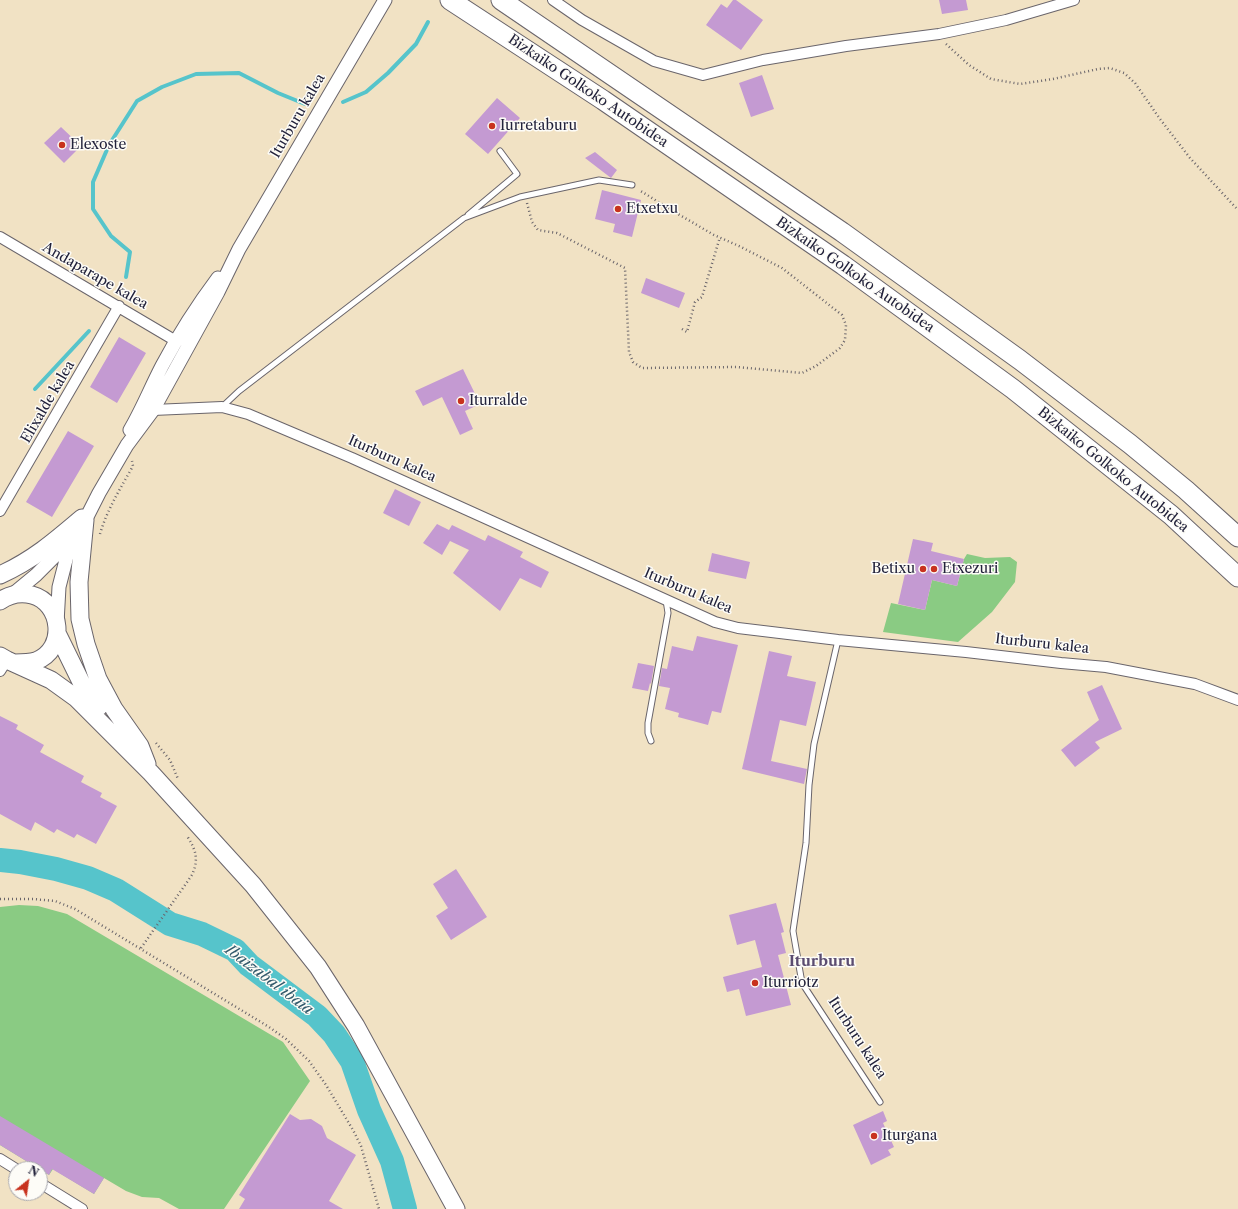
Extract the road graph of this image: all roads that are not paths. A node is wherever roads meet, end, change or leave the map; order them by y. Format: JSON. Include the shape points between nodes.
{"nodes":[{"id":1,"x":385,"y":0,"type":"edge"},
{"id":2,"x":450,"y":0,"type":"edge"},
{"id":3,"x":501,"y":0,"type":"edge"},
{"id":4,"x":552,"y":0,"type":"edge"},
{"id":5,"x":1074,"y":0,"type":"edge"},
{"id":6,"x":500,"y":151,"type":"dead end"},
{"id":7,"x":632,"y":185,"type":"road end"},
{"id":8,"x":464,"y":218,"type":"junction"},
{"id":9,"x":0,"y":237,"type":"edge"},
{"id":10,"x":239,"y":249,"type":"junction"},
{"id":11,"x":220,"y":288,"type":"junction"},
{"id":12,"x":119,"y":306,"type":"junction"},
{"id":13,"x":176,"y":341,"type":"junction"},
{"id":14,"x":163,"y":392,"type":"junction"},
{"id":15,"x":222,"y":407,"type":"junction"},
{"id":16,"x":153,"y":410,"type":"junction"},
{"id":17,"x":132,"y":427,"type":"junction"},
{"id":18,"x":127,"y":445,"type":"junction"},
{"id":19,"x":0,"y":511,"type":"edge"},
{"id":20,"x":84,"y":519,"type":"junction"},
{"id":21,"x":1238,"y":537,"type":"edge"},
{"id":22,"x":0,"y":575,"type":"edge"},
{"id":23,"x":1238,"y":577,"type":"edge"},
{"id":24,"x":5,"y":597,"type":"edge"},
{"id":25,"x":666,"y":600,"type":"junction"},
{"id":26,"x":57,"y":629,"type":"junction"},
{"id":27,"x":838,"y":640,"type":"junction"},
{"id":28,"x":5,"y":663,"type":"edge"},
{"id":29,"x":1238,"y":700,"type":"edge"},
{"id":30,"x":651,"y":741,"type":"dead end"},
{"id":31,"x":151,"y":773,"type":"junction"},
{"id":32,"x":880,"y":1102,"type":"dead end"},
{"id":33,"x":48,"y":1188,"type":"edge"},
{"id":34,"x":82,"y":1209,"type":"edge"},
{"id":35,"x":456,"y":1209,"type":"edge"}],
"edges":[{"from":1,"to":10,"type":"street","name":"Iturburu kalea"},
{"from":2,"to":23,"type":"highway","name":"Bizkaiko Golkoko Autobidea","via":[[603,100],[836,260],[1013,389],[1171,515]]},
{"from":3,"to":21,"type":"highway","name":"Bizkaiko Golkoko Autobidea","via":[[842,232],[1020,360],[1130,444]]},
{"from":4,"to":5,"type":"street","via":[[654,61],[703,75],[764,60],[939,34],[1006,20]]},
{"from":6,"to":8,"type":"lane","via":[[517,174]]},
{"from":7,"to":8,"type":"lane","via":[[599,180],[525,196]]},
{"from":8,"to":15,"type":"lane","via":[[239,391]]},
{"from":9,"to":12,"type":"street","name":"Andaparape kalea"},
{"from":10,"to":11,"type":"street"},
{"from":10,"to":13,"type":"street","via":[[205,295]]},
{"from":11,"to":13,"type":"street","via":[[208,299],[188,332]]},
{"from":11,"to":14,"type":"street"},
{"from":12,"to":13,"type":"street","name":"Andaparape kalea"},
{"from":12,"to":19,"type":"street","name":"Elixalde kalea"},
{"from":13,"to":14,"type":"street","via":[[177,352],[164,378]]},
{"from":13,"to":17,"type":"street"},
{"from":14,"to":16,"type":"street"},
{"from":15,"to":16,"type":"street","name":"Iturburu kalea"},
{"from":15,"to":25,"type":"street","name":"Iturburu kalea","via":[[248,414],[352,458]]},
{"from":16,"to":17,"type":"street"},
{"from":16,"to":18,"type":"street"},
{"from":17,"to":18,"type":"street","via":[[127,436]]},
{"from":18,"to":20,"type":"street"},
{"from":20,"to":22,"type":"highway","via":[[21,565]]},
{"from":20,"to":24,"type":"street","via":[[57,554],[36,575]]},
{"from":20,"to":26,"type":"street","via":[[67,556],[59,587]]},
{"from":20,"to":31,"type":"highway","via":[[79,582],[80,619],[86,644],[98,679],[114,709],[140,746]]},
{"from":24,"to":26,"type":"highway","via":[[25,593],[37,596],[47,603],[54,613]]},
{"from":25,"to":27,"type":"street","name":"Iturburu kalea","via":[[715,622],[738,628]]},
{"from":25,"to":30,"type":"lane","via":[[668,613],[648,723]]},
{"from":26,"to":28,"type":"highway","via":[[54,644],[38,660]]},
{"from":26,"to":31,"type":"highway","via":[[85,690]]},
{"from":27,"to":29,"type":"street","name":"Iturburu kalea","via":[[1106,667],[1195,684]]},
{"from":27,"to":32,"type":"lane","name":"Iturburu kalea","via":[[814,744],[806,843],[793,931],[802,983]]},
{"from":28,"to":31,"type":"highway","via":[[51,680],[76,698]]},
{"from":31,"to":35,"type":"highway","via":[[253,885],[318,967],[356,1026]]},
{"from":33,"to":34,"type":"street"}]}
